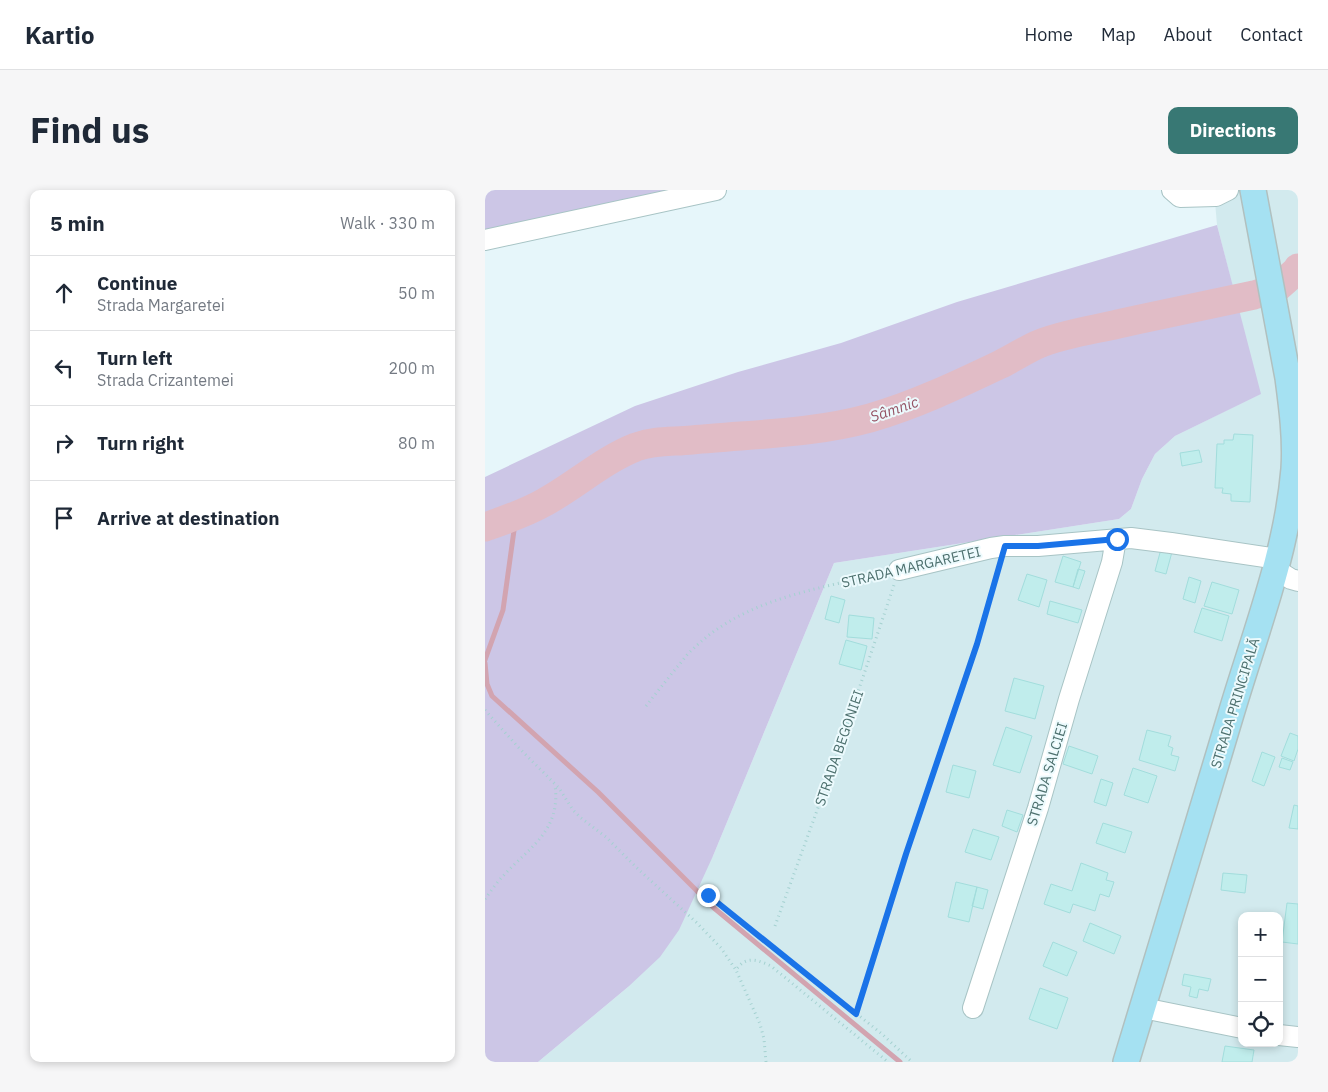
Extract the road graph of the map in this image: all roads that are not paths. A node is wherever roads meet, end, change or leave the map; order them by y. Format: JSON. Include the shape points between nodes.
{"nodes":[{"id":1,"x":716,"y":190,"type":"edge"},
{"id":2,"x":1172,"y":190,"type":"edge"},
{"id":3,"x":1229,"y":190,"type":"edge"},
{"id":4,"x":1253,"y":190,"type":"edge"},
{"id":5,"x":485,"y":240,"type":"edge"},
{"id":6,"x":1117,"y":539,"type":"junction"},
{"id":7,"x":1283,"y":552,"type":"edge"},
{"id":8,"x":899,"y":570,"type":"road end"},
{"id":9,"x":1298,"y":581,"type":"edge"},
{"id":10,"x":973,"y":1008,"type":"dead end"},
{"id":11,"x":1143,"y":1008,"type":"junction"},
{"id":12,"x":1238,"y":1027,"type":"edge"},
{"id":13,"x":1283,"y":1035,"type":"edge"},
{"id":14,"x":1298,"y":1037,"type":"edge"},
{"id":15,"x":1126,"y":1062,"type":"edge"}],
"edges":[{"from":1,"to":5,"type":"street"},
{"from":2,"to":3,"type":"street","via":[[1180,197],[1216,196]]},
{"from":4,"to":7,"type":"main road","name":"STRADA PRINCIPALĂ","via":[[1288,378],[1294,434],[1294,467]]},
{"from":6,"to":7,"type":"street","name":"STRADA MARGARETEI"},
{"from":6,"to":8,"type":"street","name":"STRADA MARGARETEI","via":[[1048,546],[1005,546]]},
{"from":6,"to":10,"type":"street","name":"STRADA SALCIEI","via":[[1038,808]]},
{"from":7,"to":9,"type":"street","name":"STRADA MARGARETEI"},
{"from":7,"to":11,"type":"main road","name":"STRADA PRINCIPALĂ"},
{"from":11,"to":12,"type":"street"},
{"from":11,"to":15,"type":"main road","name":"STRADA PRINCIPALĂ"},
{"from":13,"to":14,"type":"street"}]}
